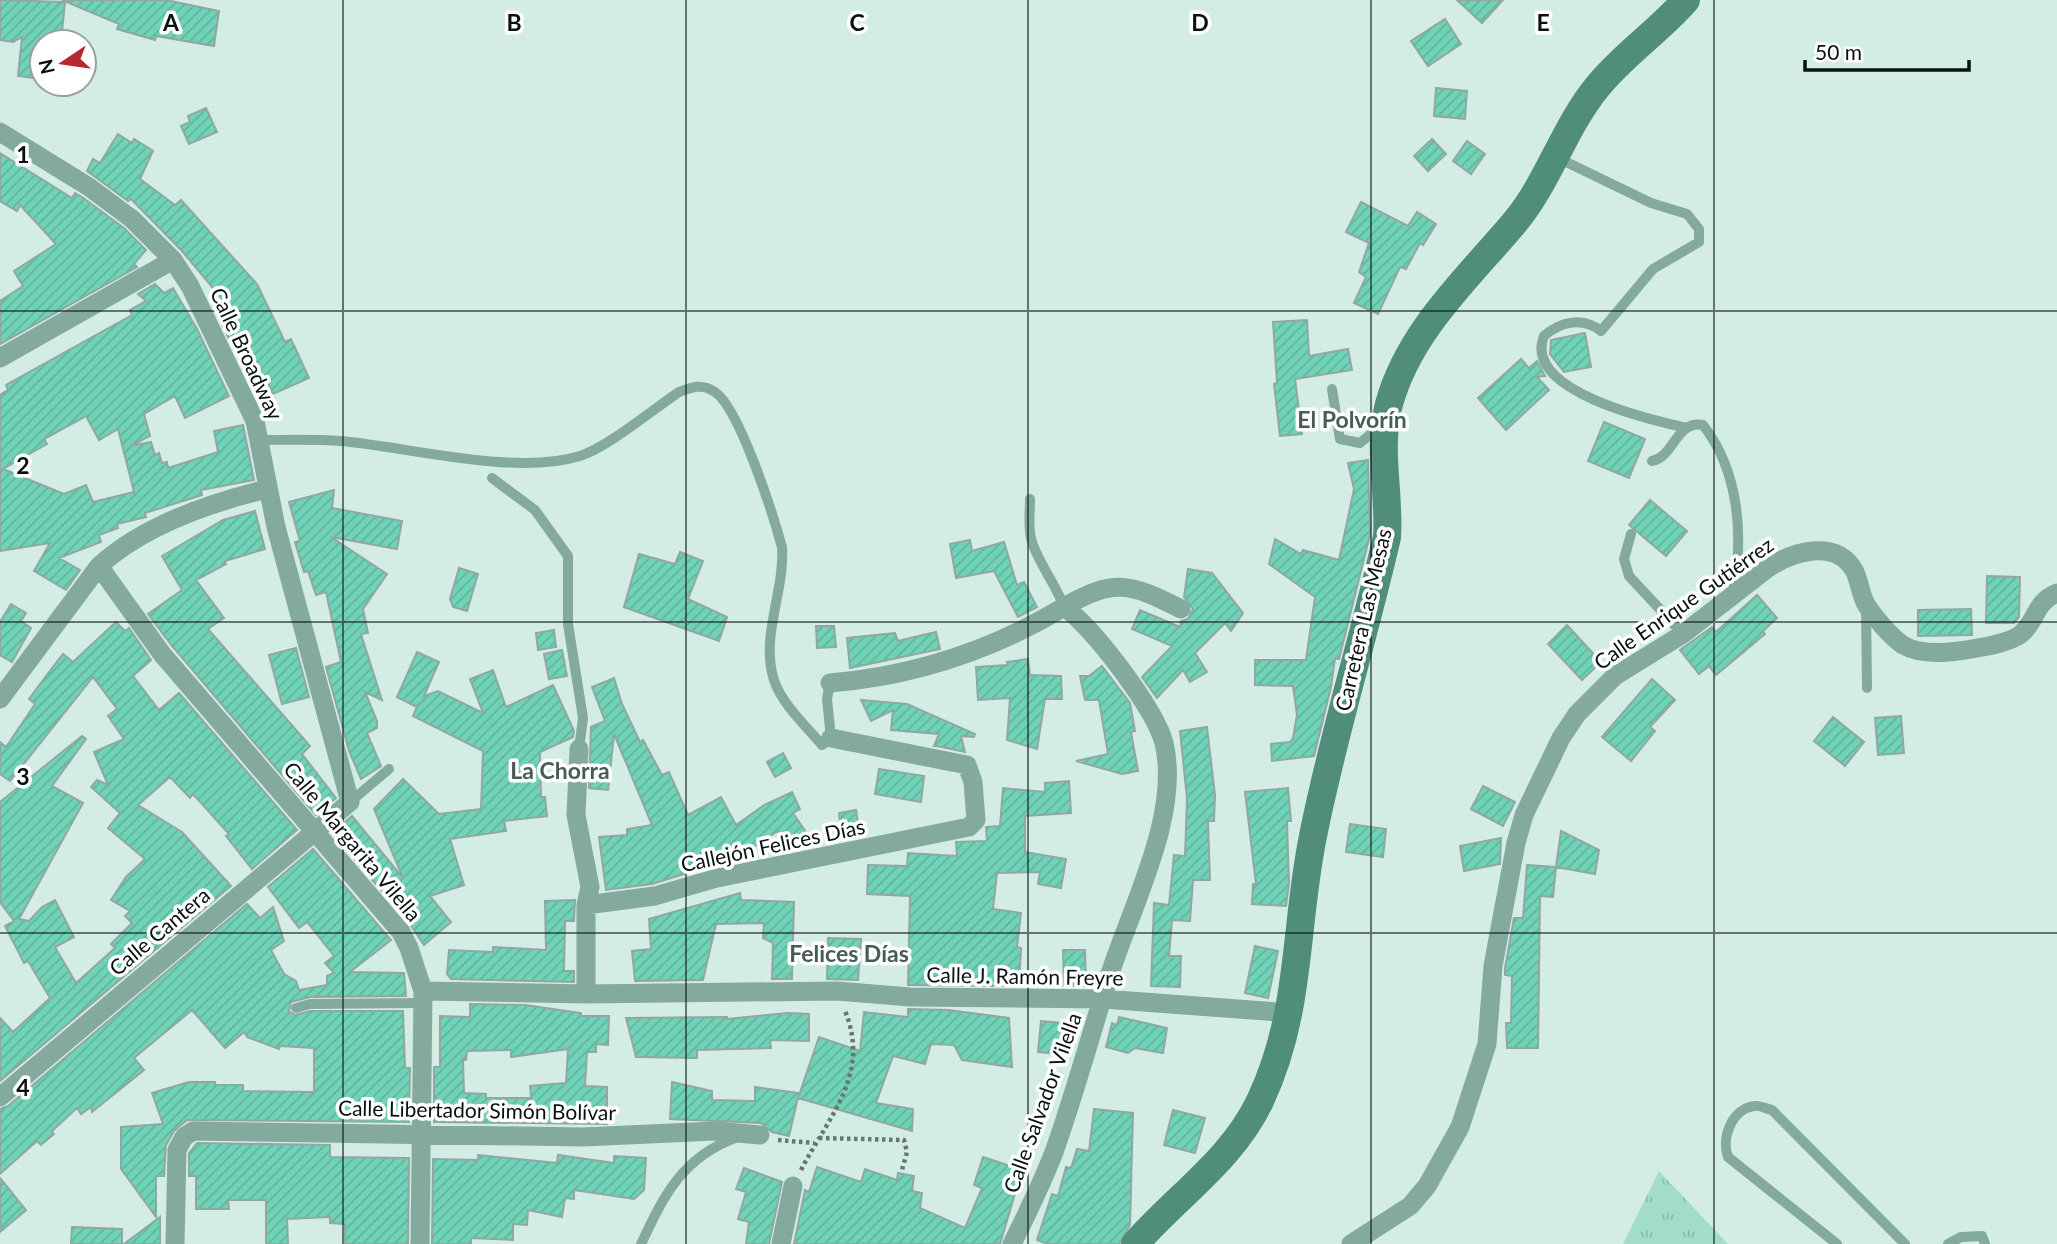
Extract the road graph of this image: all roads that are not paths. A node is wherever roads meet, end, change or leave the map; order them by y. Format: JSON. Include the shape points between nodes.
{"nodes":[{"id":1,"x":1686,"y":0,"type":"edge"},
{"id":2,"x":0,"y":132,"type":"edge"},
{"id":3,"x":1555,"y":157,"type":"junction"},
{"id":4,"x":173,"y":260,"type":"junction"},
{"id":5,"x":0,"y":358,"type":"edge"},
{"id":6,"x":1332,"y":389,"type":"dead end"},
{"id":7,"x":1384,"y":423,"type":"junction"},
{"id":8,"x":1687,"y":428,"type":"junction"},
{"id":9,"x":260,"y":440,"type":"junction"},
{"id":10,"x":1652,"y":461,"type":"dead end"},
{"id":11,"x":492,"y":478,"type":"dead end"},
{"id":12,"x":267,"y":489,"type":"junction"},
{"id":13,"x":1030,"y":499,"type":"dead end"},
{"id":14,"x":1631,"y":534,"type":"dead end"},
{"id":15,"x":99,"y":566,"type":"junction"},
{"id":16,"x":1733,"y":592,"type":"junction"},
{"id":17,"x":2057,"y":593,"type":"edge"},
{"id":18,"x":1866,"y":604,"type":"junction"},
{"id":19,"x":1064,"y":607,"type":"junction"},
{"id":20,"x":1181,"y":609,"type":"dead end"},
{"id":21,"x":1683,"y":634,"type":"junction"},
{"id":22,"x":830,"y":683,"type":"joint"},
{"id":23,"x":1867,"y":688,"type":"dead end"},
{"id":24,"x":0,"y":699,"type":"edge"},
{"id":25,"x":826,"y":742,"type":"junction"},
{"id":26,"x":579,"y":749,"type":"joint"},
{"id":27,"x":389,"y":769,"type":"dead end"},
{"id":28,"x":350,"y":802,"type":"junction"},
{"id":29,"x":314,"y":832,"type":"junction"},
{"id":30,"x":586,"y":905,"type":"junction"},
{"id":31,"x":586,"y":995,"type":"junction"},
{"id":32,"x":423,"y":997,"type":"junction"},
{"id":33,"x":1103,"y":999,"type":"junction"},
{"id":34,"x":296,"y":1009,"type":"dead end"},
{"id":35,"x":1291,"y":1013,"type":"junction"},
{"id":36,"x":0,"y":1097,"type":"edge"},
{"id":37,"x":421,"y":1132,"type":"junction"},
{"id":38,"x":754,"y":1134,"type":"joint"},
{"id":39,"x":793,"y":1186,"type":"road end"},
{"id":40,"x":175,"y":1244,"type":"edge"},
{"id":41,"x":421,"y":1244,"type":"edge"},
{"id":42,"x":641,"y":1244,"type":"edge"},
{"id":43,"x":781,"y":1244,"type":"edge"},
{"id":44,"x":1012,"y":1244,"type":"edge"},
{"id":45,"x":1135,"y":1244,"type":"edge"},
{"id":46,"x":1351,"y":1244,"type":"edge"},
{"id":47,"x":1837,"y":1244,"type":"edge"},
{"id":48,"x":1905,"y":1244,"type":"edge"},
{"id":49,"x":1948,"y":1244,"type":"edge"},
{"id":50,"x":1985,"y":1244,"type":"edge"}],
"edges":[{"from":1,"to":3,"type":"street","name":"Carretera Las Mesas","via":[[1598,86]]},
{"from":2,"to":4,"type":"street","name":"Calle Broadway","via":[[89,187],[132,219]]},
{"from":3,"to":7,"type":"street","name":"Carretera Las Mesas","via":[[1514,223],[1422,332]]},
{"from":3,"to":8,"type":"lane","via":[[1651,203],[1687,214],[1699,229],[1699,242],[1653,269],[1601,331],[1592,324],[1569,323],[1544,336],[1541,350],[1548,369],[1582,394]]},
{"from":4,"to":5,"type":"street"},
{"from":4,"to":9,"type":"street","name":"Calle Broadway","via":[[244,394]]},
{"from":6,"to":7,"type":"lane","via":[[1340,439],[1360,443]]},
{"from":7,"to":35,"type":"street","name":"Carretera Las Mesas","via":[[1387,537],[1313,835]]},
{"from":8,"to":10,"type":"lane","via":[[1659,460]]},
{"from":8,"to":16,"type":"lane","via":[[1703,425],[1730,477],[1739,561]]},
{"from":9,"to":12,"type":"street","name":"Calle Broadway"},
{"from":9,"to":25,"type":"lane","via":[[339,441],[520,461],[559,459],[580,456],[599,446],[679,392],[693,387],[713,390],[740,430],[782,547],[771,636],[774,683]]},
{"from":11,"to":26,"type":"lane","via":[[535,510],[568,556],[568,624],[583,718]]},
{"from":12,"to":15,"type":"street","via":[[226,499],[163,525]]},
{"from":12,"to":28,"type":"street","name":"Calle Broadway"},
{"from":13,"to":19,"type":"lane","via":[[1030,536]]},
{"from":14,"to":21,"type":"lane","via":[[1625,559],[1629,576]]},
{"from":15,"to":24,"type":"street"},
{"from":15,"to":29,"type":"street","name":"Calle Margarita Vilella","via":[[162,654]]},
{"from":16,"to":18,"type":"street","name":"Calle Enrique Gutiérrez","via":[[1782,559],[1825,550],[1839,555],[1853,569]]},
{"from":16,"to":21,"type":"street","name":"Calle Enrique Gutiérrez"},
{"from":17,"to":18,"type":"street","name":"Calle Enrique Gutiérrez","via":[[2046,598],[2023,633],[1995,644],[1931,652],[1906,646]]},
{"from":18,"to":23,"type":"lane"},
{"from":19,"to":20,"type":"street","via":[[1100,588],[1116,586],[1155,596]]},
{"from":19,"to":22,"type":"street","via":[[981,649],[907,674]]},
{"from":19,"to":33,"type":"street","name":"Calle Salvador Vilella","via":[[1088,627],[1149,710],[1166,756],[1158,837]]},
{"from":21,"to":46,"type":"street","name":"Calle Enrique Gutiérrez","via":[[1615,676],[1577,714],[1561,738],[1524,815],[1516,843],[1493,966],[1487,1044],[1460,1128],[1410,1206]]},
{"from":22,"to":25,"type":"lane"},
{"from":25,"to":30,"type":"street","name":"Callejón Felices Días","via":[[967,765],[976,820],[969,827],[717,878],[654,896]]},
{"from":26,"to":30,"type":"street","via":[[576,815],[590,887]]},
{"from":27,"to":28,"type":"lane"},
{"from":28,"to":29,"type":"street","name":"Calle Cantera"},
{"from":29,"to":32,"type":"street","name":"Calle Margarita Vilella","via":[[401,932]]},
{"from":29,"to":36,"type":"street","name":"Calle Cantera"},
{"from":30,"to":31,"type":"street"},
{"from":31,"to":32,"type":"street","name":"Calle J. Ramón Freyre"},
{"from":31,"to":33,"type":"street","name":"Calle J. Ramón Freyre","via":[[837,992]]},
{"from":32,"to":34,"type":"lane","via":[[310,1004]]},
{"from":32,"to":37,"type":"street","name":"Calle Margarita Vilella"},
{"from":33,"to":35,"type":"street","name":"Calle J. Ramón Freyre"},
{"from":33,"to":44,"type":"street","name":"Calle Salvador Vilella","via":[[1054,1152]]},
{"from":35,"to":45,"type":"street","name":"Carretera Las Mesas","via":[[1260,1101],[1244,1129]]},
{"from":37,"to":38,"type":"street","name":"Calle Libertador Simón Bolívar","via":[[583,1137],[715,1130]]},
{"from":37,"to":40,"type":"street","name":"Calle Libertador Simón Bolívar","via":[[193,1131],[177,1150]]},
{"from":37,"to":41,"type":"street","name":"Calle Margarita Vilella"},
{"from":38,"to":42,"type":"lane","via":[[712,1147],[686,1168],[662,1198]]},
{"from":39,"to":43,"type":"street"},
{"from":47,"to":48,"type":"lane","via":[[1728,1157],[1724,1147],[1727,1130],[1742,1111],[1756,1105],[1772,1110]]},
{"from":49,"to":50,"type":"lane","via":[[1961,1237],[1982,1236]]}]}
